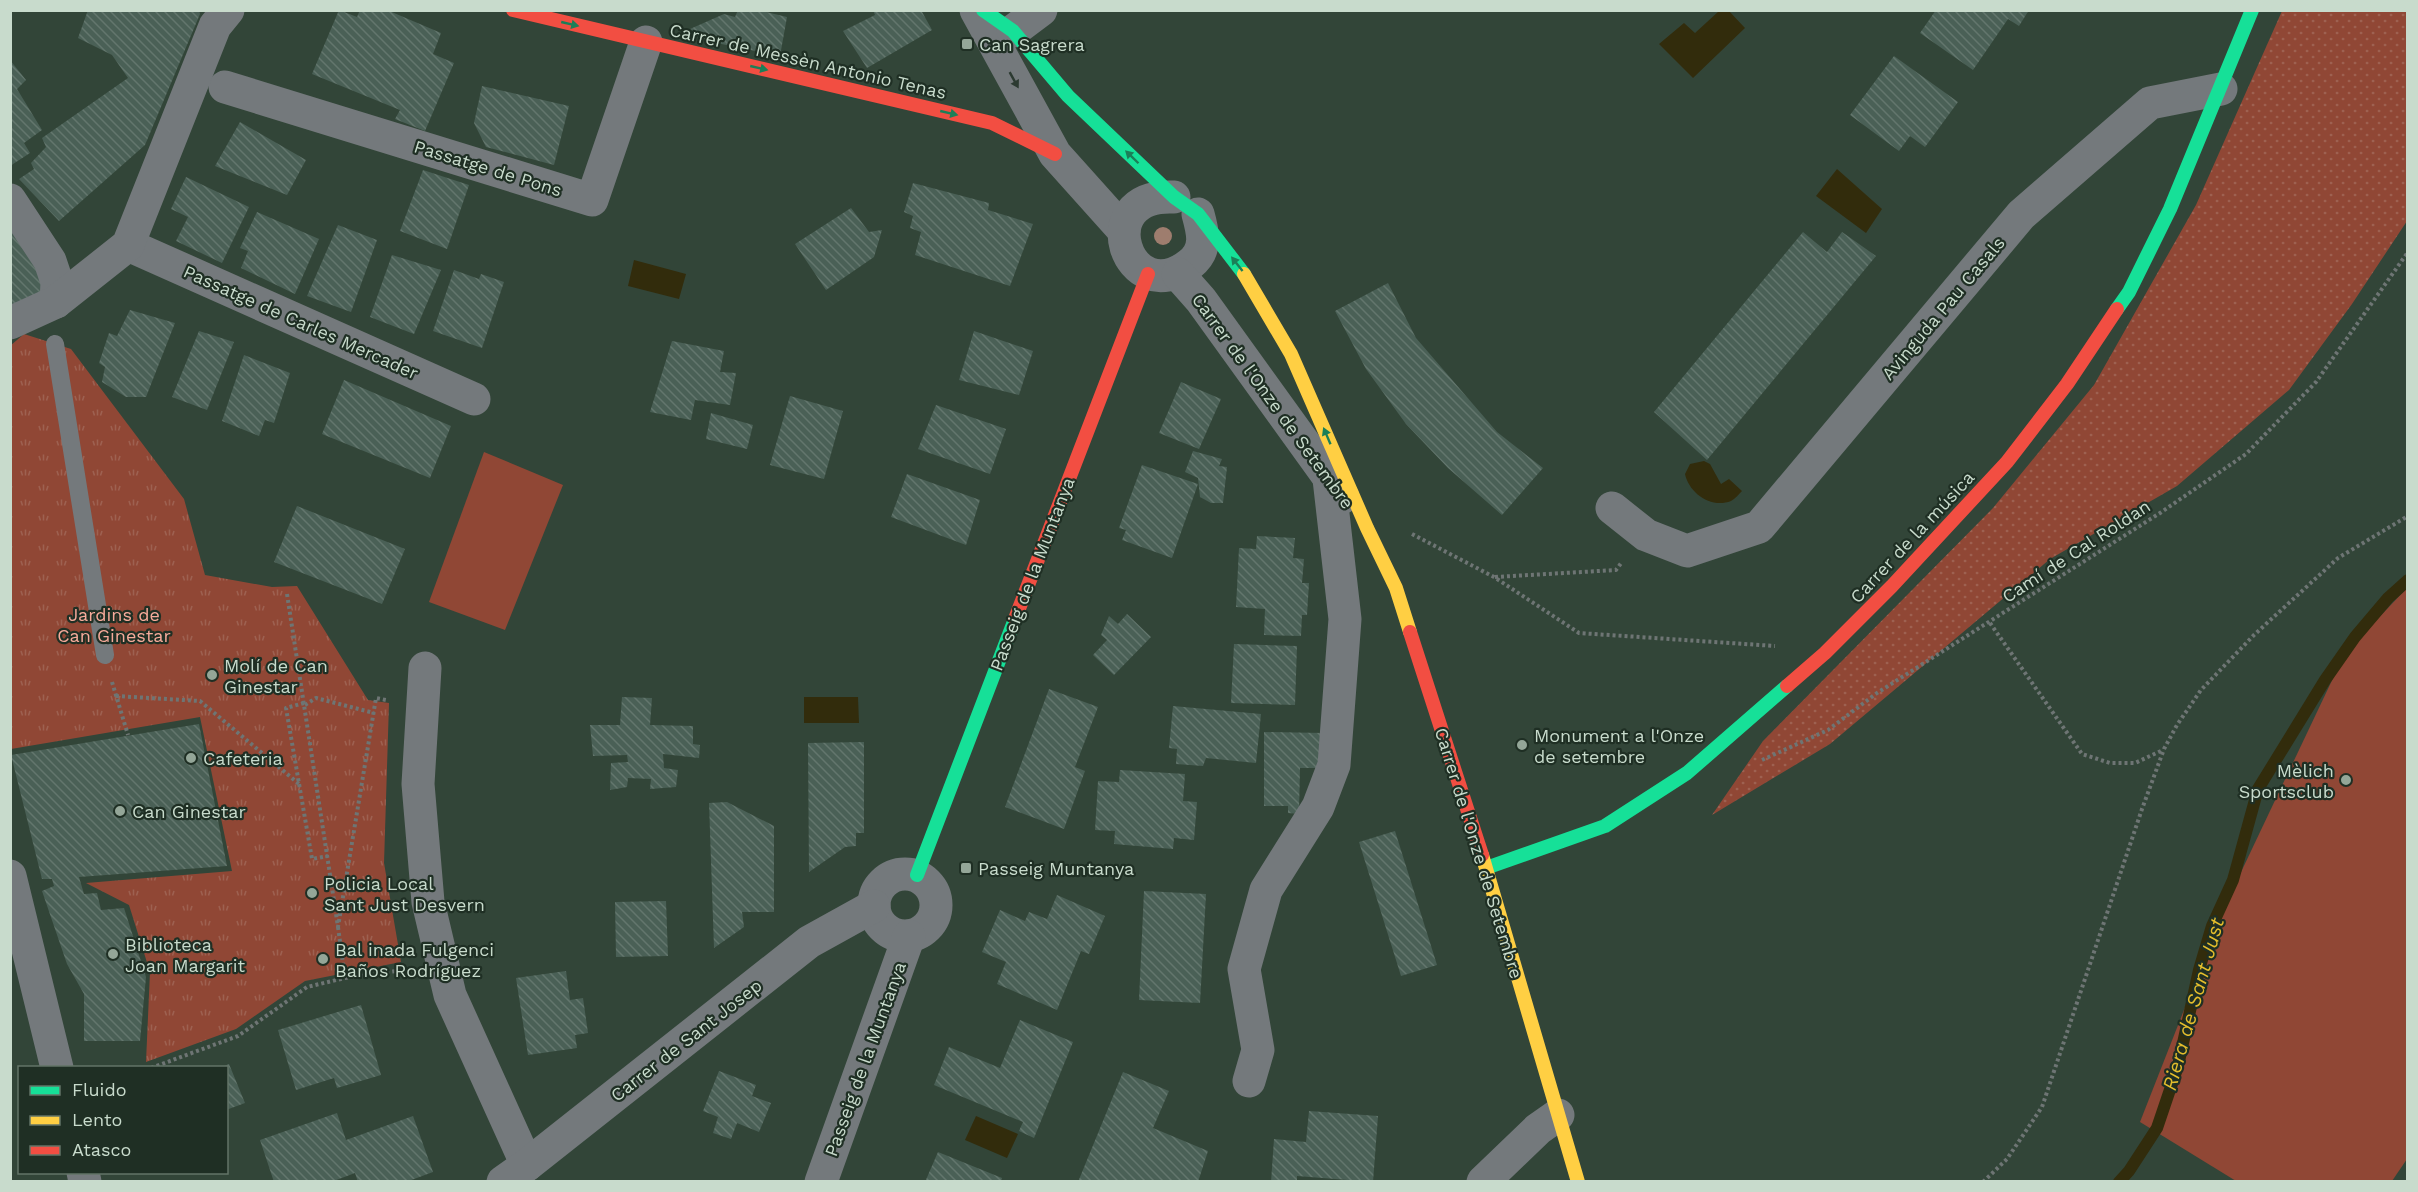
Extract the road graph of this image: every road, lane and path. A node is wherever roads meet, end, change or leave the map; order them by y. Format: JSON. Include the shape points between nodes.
{"nodes":[{"id":1,"x":228,"y":10,"type":"edge"},
{"id":2,"x":513,"y":10,"type":"edge"},
{"id":3,"x":976,"y":10,"type":"edge"},
{"id":4,"x":983,"y":10,"type":"edge"},
{"id":5,"x":1041,"y":10,"type":"edge"},
{"id":6,"x":2252,"y":10,"type":"edge"},
{"id":7,"x":1013,"y":32,"type":"junction"},
{"id":8,"x":646,"y":42,"type":"junction"},
{"id":9,"x":225,"y":87,"type":"dead end"},
{"id":10,"x":2221,"y":89,"type":"junction"},
{"id":11,"x":1055,"y":154,"type":"junction"},
{"id":12,"x":10,"y":200,"type":"edge"},
{"id":13,"x":1186,"y":205,"type":"junction"},
{"id":14,"x":1124,"y":231,"type":"junction"},
{"id":15,"x":128,"y":245,"type":"junction"},
{"id":16,"x":2408,"y":252,"type":"edge"},
{"id":17,"x":1163,"y":274,"type":"junction"},
{"id":18,"x":56,"y":302,"type":"junction"},
{"id":19,"x":10,"y":323,"type":"edge"},
{"id":20,"x":55,"y":344,"type":"dead end"},
{"id":21,"x":474,"y":399,"type":"dead end"},
{"id":22,"x":1329,"y":479,"type":"junction"},
{"id":23,"x":1612,"y":508,"type":"dead end"},
{"id":24,"x":2408,"y":516,"type":"edge"},
{"id":25,"x":1367,"y":528,"type":"junction"},
{"id":26,"x":1616,"y":570,"type":"dead end"},
{"id":27,"x":1494,"y":577,"type":"junction"},
{"id":28,"x":287,"y":594,"type":"dead end"},
{"id":29,"x":1990,"y":623,"type":"junction"},
{"id":30,"x":1771,"y":646,"type":"dead end"},
{"id":31,"x":105,"y":655,"type":"joint"},
{"id":32,"x":425,"y":668,"type":"dead end"},
{"id":33,"x":116,"y":696,"type":"junction"},
{"id":34,"x":393,"y":700,"type":"dead end"},
{"id":35,"x":304,"y":704,"type":"junction"},
{"id":36,"x":374,"y":713,"type":"junction"},
{"id":37,"x":128,"y":735,"type":"dead end"},
{"id":38,"x":2164,"y":749,"type":"junction"},
{"id":39,"x":1751,"y":762,"type":"dead end"},
{"id":40,"x":299,"y":784,"type":"junction"},
{"id":41,"x":328,"y":856,"type":"junction"},
{"id":42,"x":1486,"y":868,"type":"junction"},
{"id":43,"x":917,"y":875,"type":"junction"},
{"id":44,"x":10,"y":876,"type":"edge"},
{"id":45,"x":874,"y":906,"type":"junction"},
{"id":46,"x":338,"y":927,"type":"junction"},
{"id":47,"x":909,"y":936,"type":"junction"},
{"id":48,"x":404,"y":970,"type":"dead end"},
{"id":49,"x":345,"y":978,"type":"junction"},
{"id":50,"x":57,"y":1066,"type":"edge"},
{"id":51,"x":156,"y":1066,"type":"edge"},
{"id":52,"x":1249,"y":1081,"type":"dead end"},
{"id":53,"x":1558,"y":1115,"type":"junction"},
{"id":54,"x":515,"y":1173,"type":"edge"},
{"id":55,"x":821,"y":1182,"type":"edge"},
{"id":56,"x":1483,"y":1182,"type":"edge"},
{"id":57,"x":1578,"y":1182,"type":"edge"},
{"id":58,"x":1983,"y":1182,"type":"edge"}],
"edges":[{"from":1,"to":15,"type":"street","via":[[215,26]]},
{"from":2,"to":8,"type":"street","name":"Carrer de Messèn Antonio Tenas","one_way":true},
{"from":3,"to":11,"type":"street","one_way":true},
{"from":4,"to":7,"type":"street","name":"Carrer de l'Onze de Setembre"},
{"from":5,"to":7,"type":"street"},
{"from":6,"to":10,"type":"street"},
{"from":13,"to":7,"type":"street","name":"Carrer de l'Onze de Setembre","one_way":true,"via":[[1068,96]]},
{"from":8,"to":9,"type":"street","name":"Passatge de Pons","via":[[592,200]]},
{"from":8,"to":11,"type":"street","name":"Carrer de Messèn Antonio Tenas","one_way":true,"via":[[992,123]]},
{"from":10,"to":23,"type":"street","name":"Avinguda Pau Casals","via":[[2150,103],[2021,215],[1760,527],[1687,551],[1646,535]]},
{"from":10,"to":42,"type":"street","name":"Carrer de la música","via":[[2170,209],[2129,292],[2067,384],[2007,462],[1892,586],[1825,653],[1687,773],[1605,826]]},
{"from":11,"to":14,"type":"street"},
{"from":12,"to":18,"type":"street","via":[[50,261],[57,282]]},
{"from":13,"to":14,"type":"street","via":[[1157,196],[1141,202],[1129,215]]},
{"from":13,"to":17,"type":"street","via":[[1204,237],[1197,259]]},
{"from":25,"to":13,"type":"street","name":"Carrer de l'Onze de Setembre","one_way":true,"via":[[1291,354],[1252,284]]},
{"from":14,"to":17,"type":"street","via":[[1125,248],[1134,263]]},
{"from":15,"to":18,"type":"street"},
{"from":15,"to":21,"type":"street","name":"Passatge de Carles Mercader"},
{"from":16,"to":29,"type":"path","name":"Camí de Cal Roldan","via":[[2316,382],[2246,454]]},
{"from":17,"to":22,"type":"street","name":"Carrer de l'Onze de Setembre","via":[[1201,300]]},
{"from":17,"to":43,"type":"street","name":"Passeig de la Muntanya"},
{"from":18,"to":19,"type":"street"},
{"from":20,"to":31,"type":"lane"},
{"from":22,"to":25,"type":"street","name":"Carrer de l'Onze de Setembre"},
{"from":22,"to":52,"type":"street","via":[[1344,620],[1334,765],[1318,807],[1266,890],[1244,969],[1258,1050]]},
{"from":24,"to":38,"type":"path","via":[[2338,558],[2254,635],[2201,690]]},
{"from":25,"to":27,"type":"path","via":[[1404,530]]},
{"from":25,"to":42,"type":"street","name":"Carrer de l'Onze de Setembre","via":[[1395,588]]},
{"from":26,"to":27,"type":"path"},
{"from":27,"to":30,"type":"path","via":[[1579,633]]},
{"from":28,"to":35,"type":"path"},
{"from":29,"to":38,"type":"path","via":[[2082,754],[2110,763],[2135,763]]},
{"from":29,"to":39,"type":"path","name":"Camí de Cal Roldan","via":[[1876,693],[1828,730]]},
{"from":31,"to":33,"type":"path"},
{"from":32,"to":54,"type":"street","via":[[418,784],[428,902],[450,995]]},
{"from":33,"to":37,"type":"path"},
{"from":33,"to":40,"type":"path","via":[[200,701]]},
{"from":34,"to":36,"type":"path","via":[[376,698]]},
{"from":35,"to":36,"type":"path","via":[[316,698]]},
{"from":35,"to":40,"type":"path","via":[[286,708]]},
{"from":35,"to":41,"type":"path"},
{"from":36,"to":46,"type":"path"},
{"from":38,"to":58,"type":"path","via":[[2042,1107],[2007,1159]]},
{"from":40,"to":41,"type":"path","via":[[312,859]]},
{"from":41,"to":46,"type":"path"},
{"from":42,"to":53,"type":"street","name":"Carrer de l'Onze de Setembre"},
{"from":43,"to":45,"type":"street","via":[[896,874],[880,886]]},
{"from":43,"to":47,"type":"street","via":[[930,885],[937,900],[935,917],[924,930]]},
{"from":44,"to":50,"type":"street"},
{"from":45,"to":47,"type":"street","via":[[876,918],[885,929]]},
{"from":45,"to":54,"type":"street","name":"Carrer de Sant Josep","via":[[809,942]]},
{"from":46,"to":49,"type":"path"},
{"from":47,"to":55,"type":"street","name":"Passeig de la Muntanya"},
{"from":48,"to":49,"type":"path"},
{"from":49,"to":51,"type":"path","via":[[307,987],[238,1036]]},
{"from":53,"to":56,"type":"street"},
{"from":53,"to":57,"type":"street","name":"Carrer de l'Onze de Setembre"}]}
